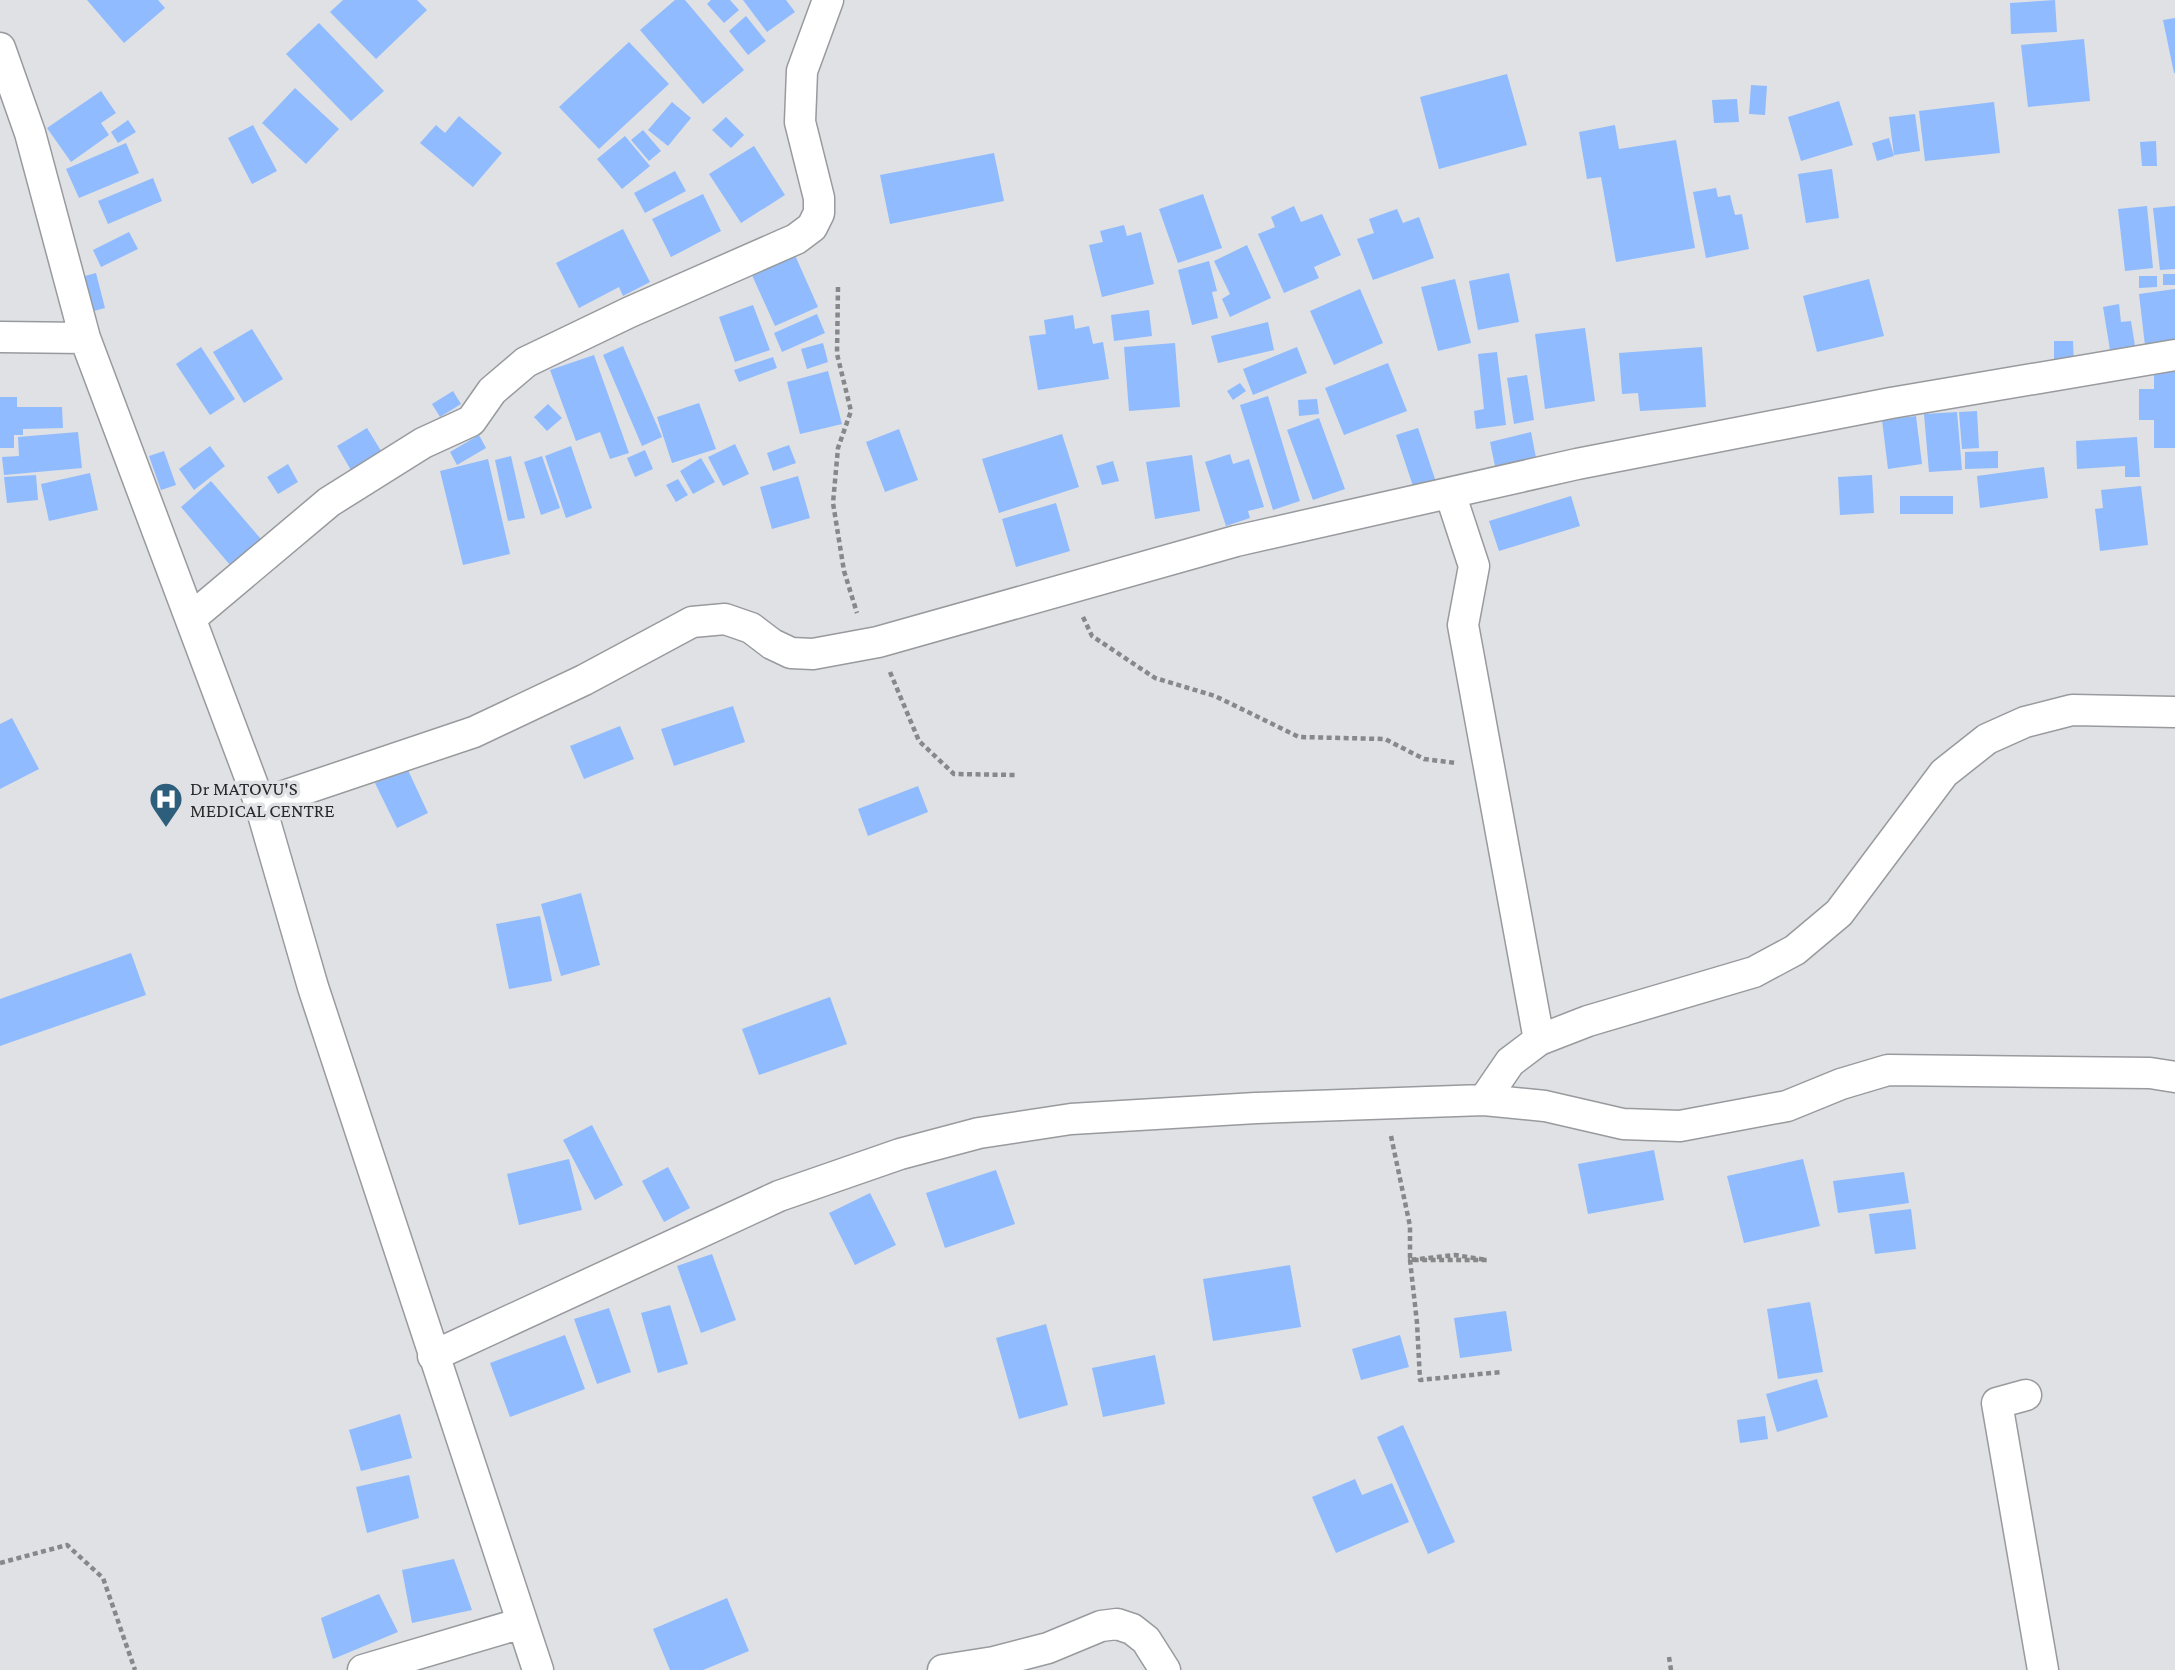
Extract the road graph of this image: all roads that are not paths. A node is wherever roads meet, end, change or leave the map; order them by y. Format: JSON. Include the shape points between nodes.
{"nodes":[{"id":1,"x":828,"y":0,"type":"edge"},
{"id":2,"x":0,"y":48,"type":"edge"},
{"id":3,"x":0,"y":337,"type":"edge"},
{"id":4,"x":85,"y":338,"type":"junction"},
{"id":5,"x":2175,"y":355,"type":"edge"},
{"id":6,"x":1450,"y":493,"type":"junction"},
{"id":7,"x":191,"y":618,"type":"junction"},
{"id":8,"x":2175,"y":712,"type":"edge"},
{"id":9,"x":260,"y":804,"type":"junction"},
{"id":10,"x":1539,"y":1040,"type":"junction"},
{"id":11,"x":2175,"y":1077,"type":"edge"},
{"id":12,"x":1484,"y":1100,"type":"junction"},
{"id":13,"x":433,"y":1356,"type":"junction"},
{"id":14,"x":2026,"y":1395,"type":"dead end"},
{"id":15,"x":522,"y":1623,"type":"junction"},
{"id":16,"x":363,"y":1670,"type":"edge"},
{"id":17,"x":538,"y":1670,"type":"edge"},
{"id":18,"x":943,"y":1670,"type":"edge"},
{"id":19,"x":1165,"y":1670,"type":"edge"},
{"id":20,"x":2043,"y":1670,"type":"edge"}],
"edges":[{"from":1,"to":7,"type":"street","via":[[802,71],[800,122],[819,198],[812,228],[526,362],[492,391],[471,421],[423,443],[330,502]]},
{"from":2,"to":4,"type":"street","via":[[30,133]]},
{"from":3,"to":4,"type":"street"},
{"from":4,"to":7,"type":"street"},
{"from":5,"to":6,"type":"street","via":[[1891,403]]},
{"from":6,"to":9,"type":"street","via":[[1236,541],[878,642],[813,654],[791,653],[751,628],[725,619],[692,622],[474,732]]},
{"from":6,"to":10,"type":"street","via":[[1474,566],[1463,625]]},
{"from":7,"to":9,"type":"street"},
{"from":8,"to":10,"type":"street","via":[[2073,710],[2025,722],[1987,739],[1944,773],[1839,913],[1795,950],[1754,972]]},
{"from":9,"to":13,"type":"street","via":[[313,987]]},
{"from":10,"to":12,"type":"street","via":[[1510,1062]]},
{"from":11,"to":12,"type":"street","via":[[1888,1070],[1787,1105],[1680,1126],[1623,1124],[1545,1106]]},
{"from":12,"to":13,"type":"street","via":[[1071,1119],[979,1133],[900,1154],[779,1196]]},
{"from":13,"to":15,"type":"street"},
{"from":14,"to":20,"type":"street","via":[[1997,1403]]},
{"from":15,"to":16,"type":"street"},
{"from":15,"to":17,"type":"street"},
{"from":18,"to":19,"type":"street","via":[[1048,1648],[1101,1626],[1118,1624],[1146,1640]]}]}
